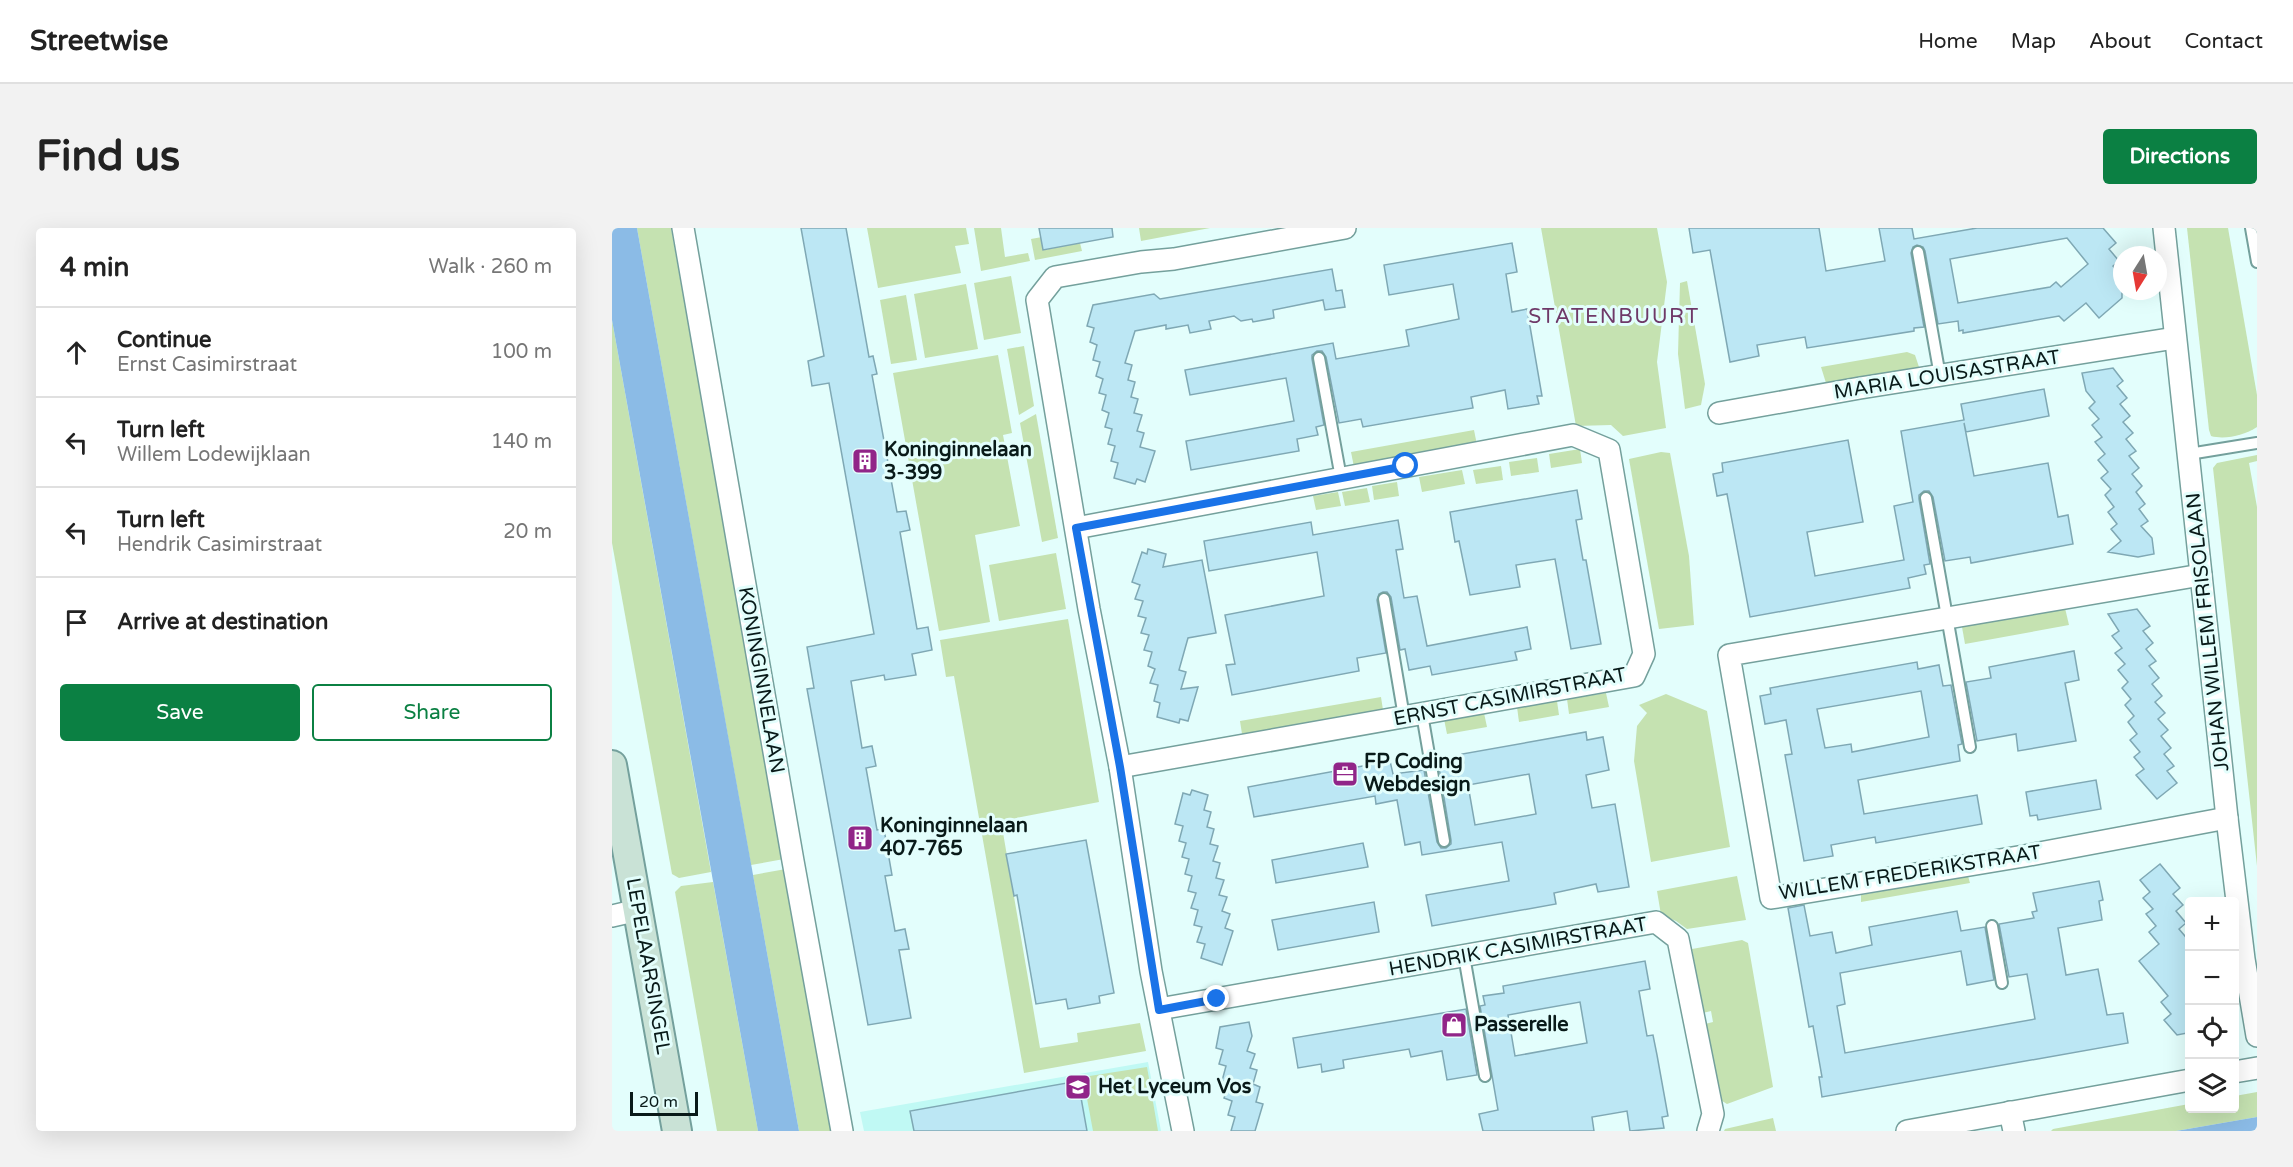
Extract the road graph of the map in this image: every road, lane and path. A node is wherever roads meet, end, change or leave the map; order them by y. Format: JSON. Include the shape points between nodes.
{"nodes":[{"id":1,"x":683,"y":228,"type":"edge"},
{"id":2,"x":1345,"y":228,"type":"edge"},
{"id":3,"x":2164,"y":228,"type":"edge"},
{"id":4,"x":2251,"y":228,"type":"edge"},
{"id":5,"x":1918,"y":252,"type":"dead end"},
{"id":6,"x":2257,"y":262,"type":"edge"},
{"id":7,"x":2175,"y":338,"type":"junction"},
{"id":8,"x":1319,"y":358,"type":"dead end"},
{"id":9,"x":1940,"y":376,"type":"junction"},
{"id":10,"x":1719,"y":413,"type":"dead end"},
{"id":11,"x":2257,"y":443,"type":"edge"},
{"id":12,"x":2189,"y":454,"type":"junction"},
{"id":13,"x":1341,"y":478,"type":"junction"},
{"id":14,"x":1926,"y":498,"type":"dead end"},
{"id":15,"x":1076,"y":528,"type":"junction"},
{"id":16,"x":2201,"y":575,"type":"junction"},
{"id":17,"x":1384,"y":599,"type":"dead end"},
{"id":18,"x":1946,"y":617,"type":"junction"},
{"id":19,"x":1413,"y":716,"type":"junction"},
{"id":20,"x":1970,"y":747,"type":"dead end"},
{"id":21,"x":612,"y":765,"type":"edge"},
{"id":22,"x":1120,"y":767,"type":"junction"},
{"id":23,"x":2228,"y":818,"type":"junction"},
{"id":24,"x":1444,"y":841,"type":"dead end"},
{"id":25,"x":625,"y":913,"type":"edge"},
{"id":26,"x":1992,"y":926,"type":"dead end"},
{"id":27,"x":1464,"y":956,"type":"junction"},
{"id":28,"x":2251,"y":958,"type":"edge"},
{"id":29,"x":2002,"y":983,"type":"dead end"},
{"id":30,"x":1159,"y":1010,"type":"junction"},
{"id":31,"x":2257,"y":1036,"type":"edge"},
{"id":32,"x":2257,"y":1068,"type":"edge"},
{"id":33,"x":2239,"y":1071,"type":"edge"},
{"id":34,"x":1485,"y":1076,"type":"dead end"},
{"id":35,"x":2185,"y":1081,"type":"edge"},
{"id":36,"x":2012,"y":1122,"type":"edge"},
{"id":37,"x":677,"y":1131,"type":"edge"},
{"id":38,"x":842,"y":1131,"type":"edge"},
{"id":39,"x":1183,"y":1131,"type":"edge"},
{"id":40,"x":1708,"y":1131,"type":"edge"},
{"id":41,"x":1907,"y":1131,"type":"edge"}],
"edges":[{"from":1,"to":38,"type":"street","name":"KONINGINNELAAN"},
{"from":2,"to":15,"type":"street","via":[[1055,277],[1037,300]]},
{"from":3,"to":7,"type":"street","name":"JOHAN WILLEM FRISOLAAN"},
{"from":4,"to":6,"type":"lane"},
{"from":5,"to":9,"type":"lane"},
{"from":7,"to":9,"type":"street","name":"MARIA LOUISASTRAAT"},
{"from":7,"to":12,"type":"street","name":"JOHAN WILLEM FRISOLAAN"},
{"from":8,"to":13,"type":"lane"},
{"from":9,"to":10,"type":"street","name":"MARIA LOUISASTRAAT"},
{"from":11,"to":12,"type":"lane"},
{"from":12,"to":16,"type":"street","name":"JOHAN WILLEM FRISOLAAN"},
{"from":13,"to":15,"type":"street","name":"ERNST CASIMIRSTRAAT"},
{"from":13,"to":19,"type":"street","name":"ERNST CASIMIRSTRAAT","via":[[1573,435],[1609,450],[1644,654],[1634,676]]},
{"from":14,"to":18,"type":"lane"},
{"from":15,"to":22,"type":"street"},
{"from":16,"to":18,"type":"street","name":"WILLEM FREDERIKSTRAAT"},
{"from":16,"to":23,"type":"street","name":"JOHAN WILLEM FRISOLAAN"},
{"from":17,"to":19,"type":"lane"},
{"from":18,"to":20,"type":"lane"},
{"from":18,"to":23,"type":"street","name":"WILLEM FREDERIKSTRAAT","via":[[1729,655],[1771,898]]},
{"from":19,"to":22,"type":"street","name":"ERNST CASIMIRSTRAAT"},
{"from":19,"to":24,"type":"lane"},
{"from":21,"to":25,"type":"street","name":"LEPELAARSINGEL"},
{"from":22,"to":30,"type":"street"},
{"from":23,"to":28,"type":"street","name":"JOHAN WILLEM FRISOLAAN"},
{"from":25,"to":37,"type":"street","name":"LEPELAARSINGEL"},
{"from":26,"to":29,"type":"lane"},
{"from":27,"to":30,"type":"street","name":"HENDRIK CASIMIRSTRAAT"},
{"from":27,"to":34,"type":"lane"},
{"from":27,"to":40,"type":"street","name":"HENDRIK CASIMIRSTRAAT","via":[[1656,922],[1678,939],[1713,1114]]},
{"from":28,"to":31,"type":"street","name":"JOHAN WILLEM FRISOLAAN"},
{"from":30,"to":39,"type":"street"},
{"from":32,"to":33,"type":"street"},
{"from":35,"to":36,"type":"street"},
{"from":36,"to":41,"type":"street"}]}
